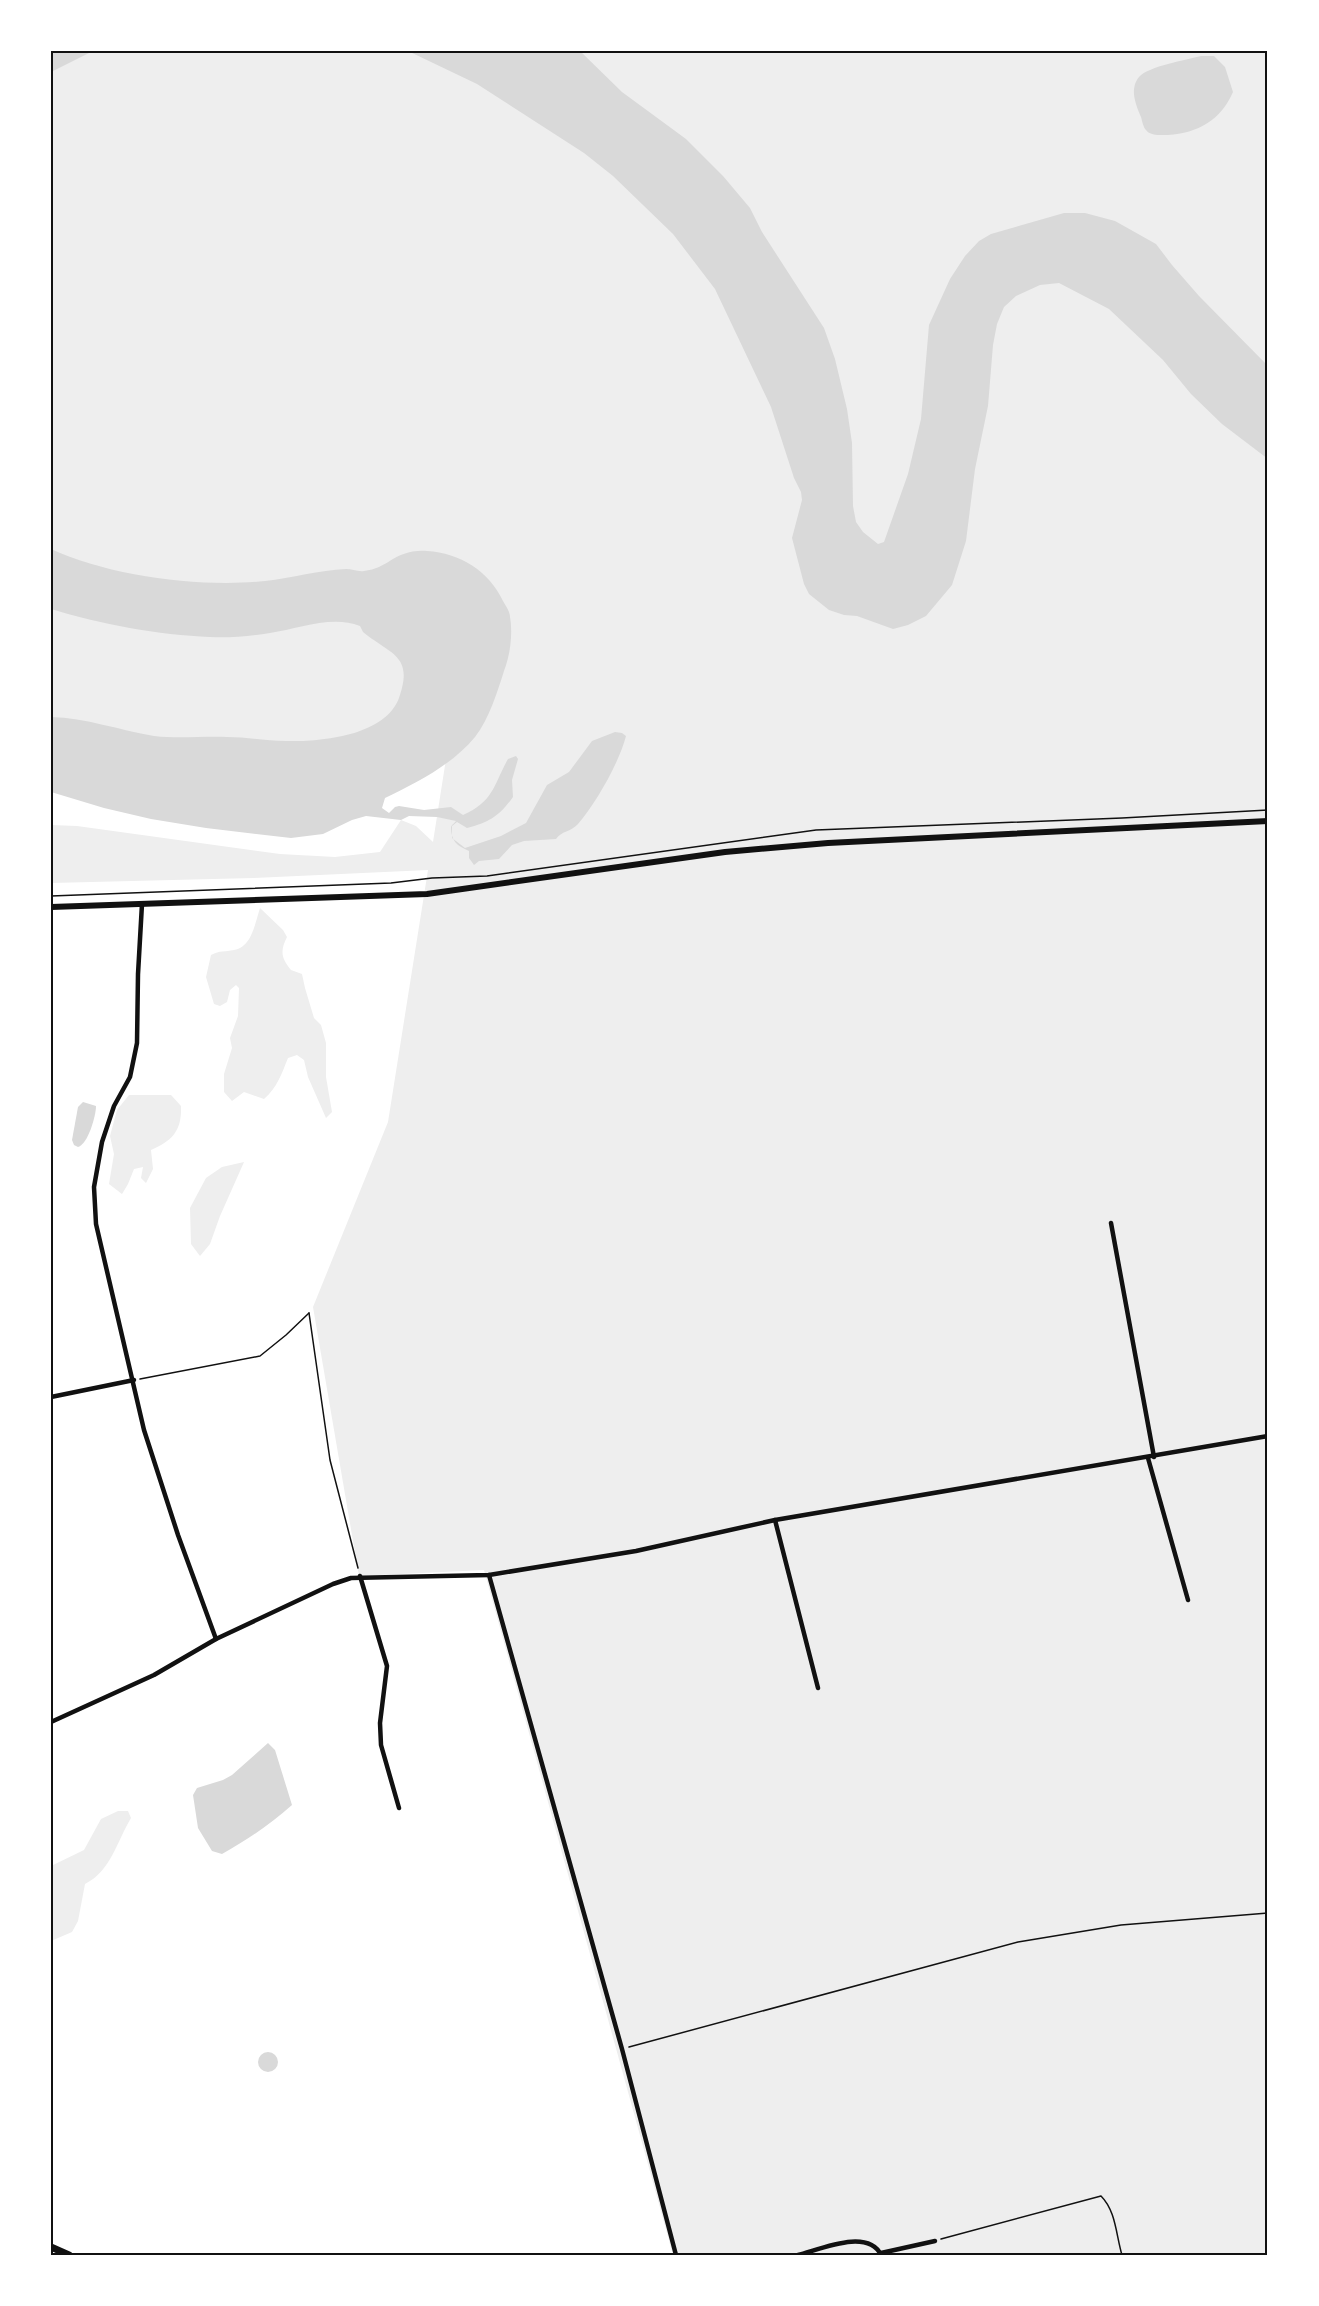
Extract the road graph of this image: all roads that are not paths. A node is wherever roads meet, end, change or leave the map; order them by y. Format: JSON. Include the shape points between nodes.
{"nodes":[{"id":1,"x":1268,"y":821,"type":"edge"},
{"id":2,"x":142,"y":904,"type":"junction"},
{"id":3,"x":51,"y":907,"type":"edge"},
{"id":4,"x":1111,"y":1223,"type":"dead end"},
{"id":5,"x":134,"y":1380,"type":"junction"},
{"id":6,"x":51,"y":1397,"type":"edge"},
{"id":7,"x":1268,"y":1436,"type":"edge"},
{"id":8,"x":1151,"y":1457,"type":"junction"},
{"id":9,"x":775,"y":1520,"type":"junction"},
{"id":10,"x":489,"y":1575,"type":"junction"},
{"id":11,"x":360,"y":1576,"type":"junction"},
{"id":12,"x":1188,"y":1600,"type":"dead end"},
{"id":13,"x":216,"y":1639,"type":"junction"},
{"id":14,"x":819,"y":1688,"type":"dead end"},
{"id":15,"x":51,"y":1722,"type":"edge"},
{"id":16,"x":399,"y":1808,"type":"dead end"},
{"id":17,"x":935,"y":2241,"type":"road end"},
{"id":18,"x":51,"y":2247,"type":"edge"},
{"id":19,"x":881,"y":2254,"type":"edge"},
{"id":20,"x":69,"y":2255,"type":"edge"},
{"id":21,"x":675,"y":2255,"type":"edge"},
{"id":22,"x":798,"y":2255,"type":"edge"}],
"edges":[{"from":1,"to":2,"type":"street","via":[[828,843],[725,852],[427,894]]},
{"from":2,"to":3,"type":"street"},
{"from":2,"to":5,"type":"street","via":[[134,1062],[107,1124],[94,1187],[96,1224]]},
{"from":4,"to":8,"type":"street"},
{"from":5,"to":6,"type":"street"},
{"from":5,"to":13,"type":"street","via":[[144,1430]]},
{"from":7,"to":8,"type":"street"},
{"from":8,"to":9,"type":"street"},
{"from":8,"to":12,"type":"street"},
{"from":9,"to":10,"type":"street","via":[[636,1551]]},
{"from":9,"to":14,"type":"street"},
{"from":10,"to":11,"type":"street"},
{"from":10,"to":21,"type":"street","via":[[622,2049]]},
{"from":11,"to":13,"type":"street","via":[[333,1584]]},
{"from":11,"to":16,"type":"street","via":[[387,1666],[381,1738]]},
{"from":13,"to":15,"type":"street","via":[[154,1675]]},
{"from":17,"to":19,"type":"street"},
{"from":18,"to":20,"type":"main road"},
{"from":19,"to":22,"type":"street","via":[[876,2246],[862,2241]]}]}
